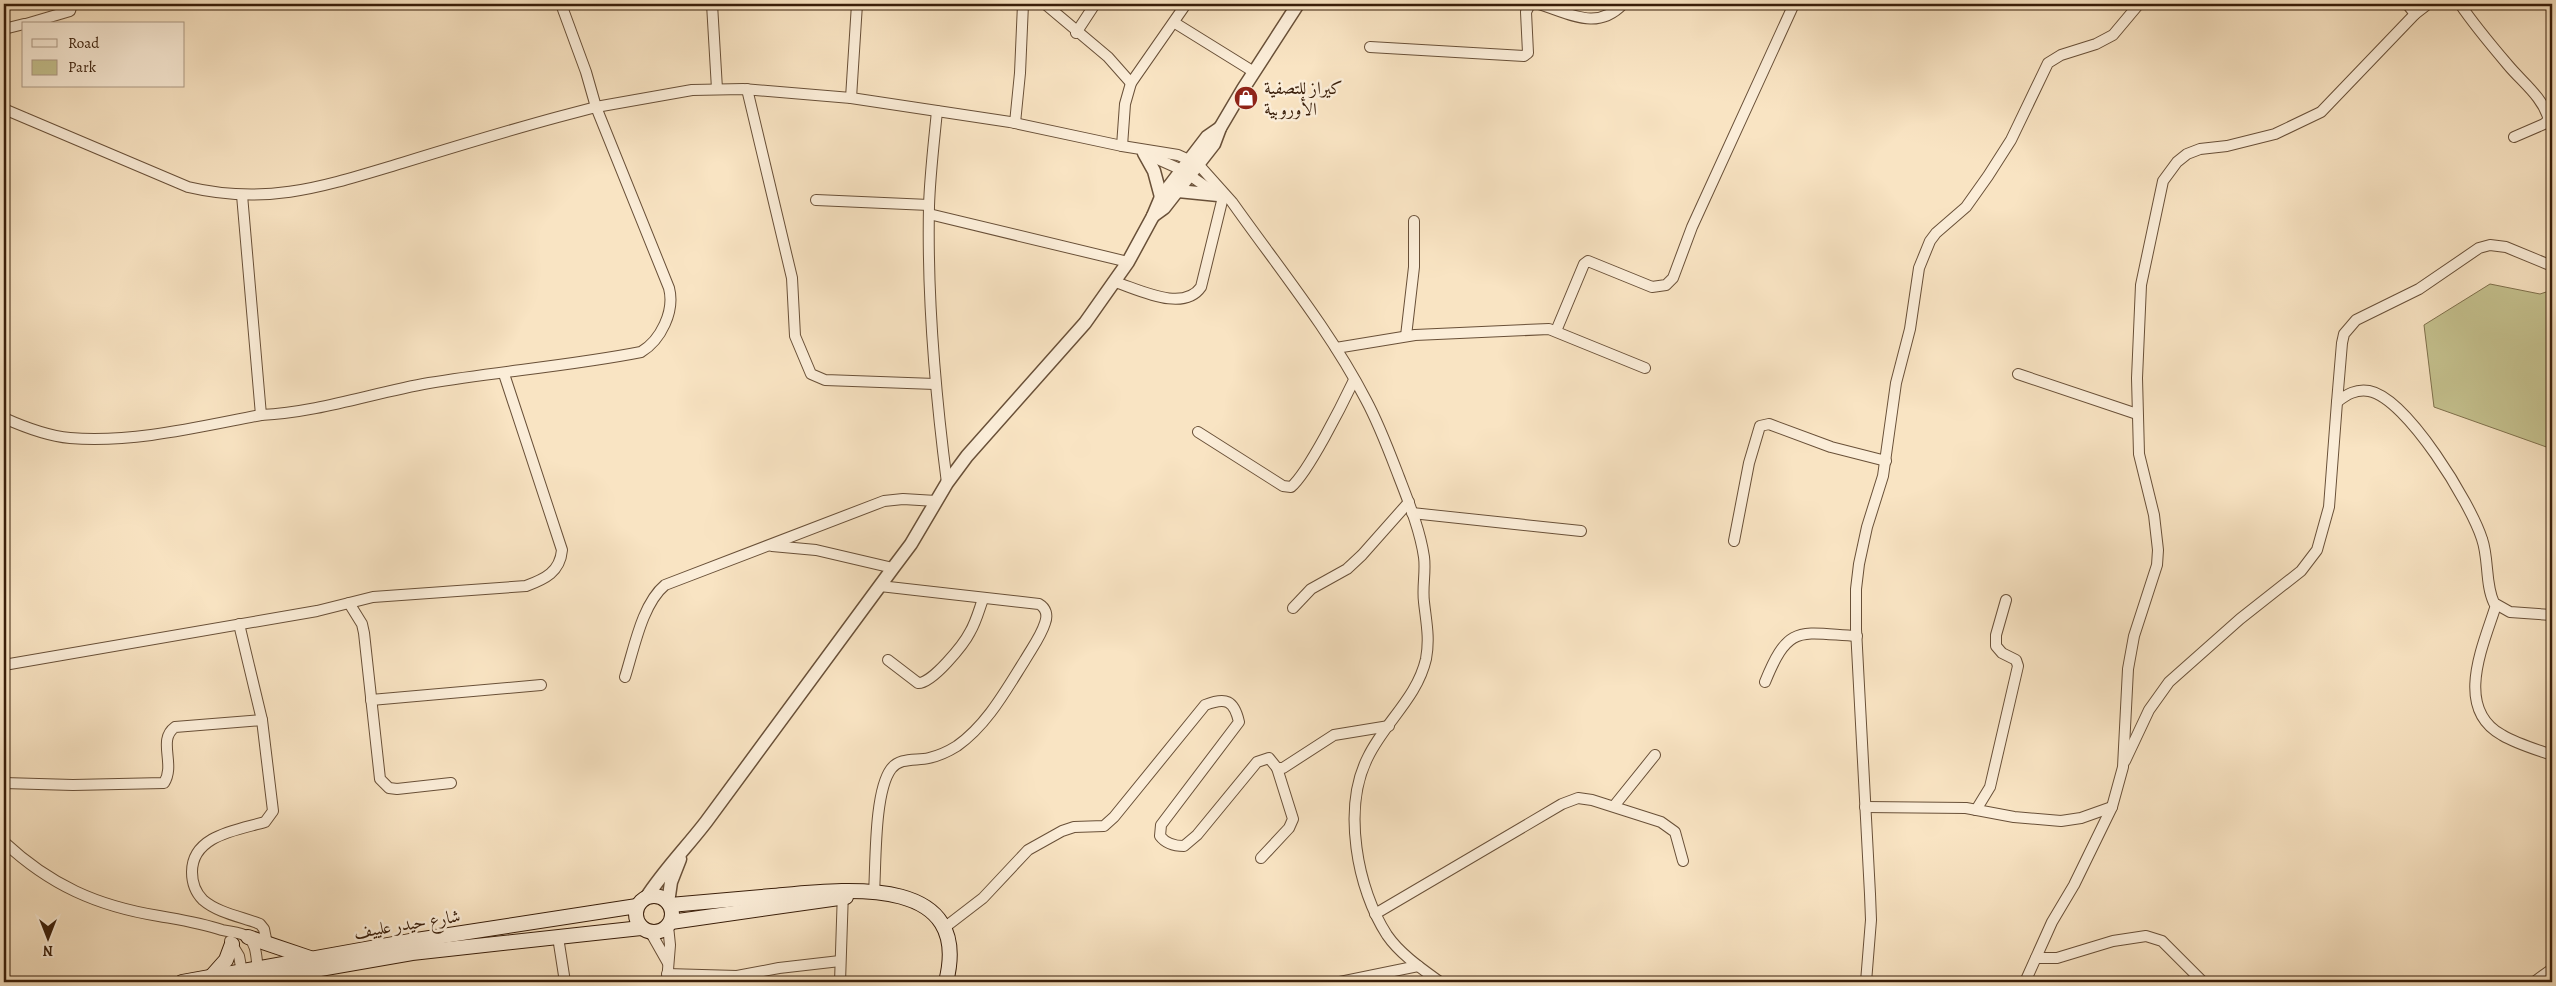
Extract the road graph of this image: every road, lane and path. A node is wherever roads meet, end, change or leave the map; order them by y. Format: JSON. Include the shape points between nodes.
{"nodes":[{"id":1,"x":72,"y":4,"type":"edge"},
{"id":2,"x":561,"y":4,"type":"edge"},
{"id":3,"x":712,"y":4,"type":"edge"},
{"id":4,"x":857,"y":4,"type":"edge"},
{"id":5,"x":1023,"y":4,"type":"edge"},
{"id":6,"x":1045,"y":4,"type":"edge"},
{"id":7,"x":1095,"y":4,"type":"edge"},
{"id":8,"x":1186,"y":4,"type":"edge"},
{"id":9,"x":1298,"y":4,"type":"edge"},
{"id":10,"x":1530,"y":4,"type":"edge"},
{"id":11,"x":1539,"y":4,"type":"edge"},
{"id":12,"x":1623,"y":4,"type":"edge"},
{"id":13,"x":1794,"y":4,"type":"edge"},
{"id":14,"x":2139,"y":4,"type":"edge"},
{"id":15,"x":2407,"y":4,"type":"edge"},
{"id":16,"x":2428,"y":4,"type":"edge"},
{"id":17,"x":2460,"y":4,"type":"edge"},
{"id":18,"x":2415,"y":14,"type":"junction"},
{"id":19,"x":31,"y":22,"type":"edge"},
{"id":20,"x":1175,"y":23,"type":"junction"},
{"id":21,"x":22,"y":25,"type":"edge"},
{"id":22,"x":4,"y":28,"type":"edge"},
{"id":23,"x":1076,"y":33,"type":"junction"},
{"id":24,"x":1370,"y":47,"type":"dead end"},
{"id":25,"x":1254,"y":72,"type":"junction"},
{"id":26,"x":1131,"y":83,"type":"junction"},
{"id":27,"x":717,"y":89,"type":"junction"},
{"id":28,"x":747,"y":89,"type":"junction"},
{"id":29,"x":851,"y":98,"type":"junction"},
{"id":30,"x":596,"y":107,"type":"junction"},
{"id":31,"x":4,"y":109,"type":"edge"},
{"id":32,"x":937,"y":111,"type":"junction"},
{"id":33,"x":1015,"y":123,"type":"junction"},
{"id":34,"x":2514,"y":137,"type":"dead end"},
{"id":35,"x":1122,"y":146,"type":"junction"},
{"id":36,"x":1141,"y":151,"type":"junction"},
{"id":37,"x":1195,"y":161,"type":"junction"},
{"id":38,"x":1186,"y":173,"type":"junction"},
{"id":39,"x":1178,"y":191,"type":"junction"},
{"id":40,"x":242,"y":195,"type":"junction"},
{"id":41,"x":1161,"y":196,"type":"junction"},
{"id":42,"x":1225,"y":198,"type":"junction"},
{"id":43,"x":816,"y":200,"type":"dead end"},
{"id":44,"x":929,"y":209,"type":"junction"},
{"id":45,"x":1154,"y":216,"type":"junction"},
{"id":46,"x":1414,"y":221,"type":"dead end"},
{"id":47,"x":1128,"y":262,"type":"junction"},
{"id":48,"x":2552,"y":266,"type":"edge"},
{"id":49,"x":1114,"y":282,"type":"junction"},
{"id":50,"x":1556,"y":331,"type":"junction"},
{"id":51,"x":1406,"y":336,"type":"junction"},
{"id":52,"x":1336,"y":348,"type":"junction"},
{"id":53,"x":1645,"y":368,"type":"dead end"},
{"id":54,"x":504,"y":374,"type":"junction"},
{"id":55,"x":2018,"y":374,"type":"dead end"},
{"id":56,"x":1354,"y":380,"type":"junction"},
{"id":57,"x":934,"y":384,"type":"junction"},
{"id":58,"x":2337,"y":402,"type":"junction"},
{"id":59,"x":2137,"y":414,"type":"junction"},
{"id":60,"x":261,"y":415,"type":"junction"},
{"id":61,"x":4,"y":418,"type":"edge"},
{"id":62,"x":1198,"y":432,"type":"dead end"},
{"id":63,"x":1886,"y":461,"type":"junction"},
{"id":64,"x":947,"y":483,"type":"junction"},
{"id":65,"x":936,"y":501,"type":"junction"},
{"id":66,"x":1408,"y":502,"type":"junction"},
{"id":67,"x":1412,"y":513,"type":"junction"},
{"id":68,"x":1581,"y":531,"type":"dead end"},
{"id":69,"x":1734,"y":541,"type":"dead end"},
{"id":70,"x":769,"y":546,"type":"junction"},
{"id":71,"x":893,"y":568,"type":"junction"},
{"id":72,"x":880,"y":586,"type":"junction"},
{"id":73,"x":984,"y":599,"type":"junction"},
{"id":74,"x":2006,"y":600,"type":"dead end"},
{"id":75,"x":349,"y":603,"type":"junction"},
{"id":76,"x":2496,"y":605,"type":"junction"},
{"id":77,"x":1294,"y":608,"type":"dead end"},
{"id":78,"x":2552,"y":615,"type":"edge"},
{"id":79,"x":239,"y":624,"type":"junction"},
{"id":80,"x":1857,"y":636,"type":"junction"},
{"id":81,"x":888,"y":660,"type":"dead end"},
{"id":82,"x":4,"y":665,"type":"edge"},
{"id":83,"x":625,"y":677,"type":"dead end"},
{"id":84,"x":1765,"y":682,"type":"dead end"},
{"id":85,"x":540,"y":685,"type":"dead end"},
{"id":86,"x":371,"y":700,"type":"junction"},
{"id":87,"x":262,"y":720,"type":"junction"},
{"id":88,"x":1389,"y":726,"type":"junction"},
{"id":89,"x":1655,"y":755,"type":"dead end"},
{"id":90,"x":2552,"y":755,"type":"edge"},
{"id":91,"x":2123,"y":767,"type":"junction"},
{"id":92,"x":1277,"y":768,"type":"junction"},
{"id":93,"x":4,"y":783,"type":"edge"},
{"id":94,"x":451,"y":783,"type":"dead end"},
{"id":95,"x":1614,"y":806,"type":"junction"},
{"id":96,"x":1865,"y":807,"type":"junction"},
{"id":97,"x":2112,"y":807,"type":"junction"},
{"id":98,"x":1976,"y":810,"type":"junction"},
{"id":99,"x":4,"y":842,"type":"edge"},
{"id":100,"x":682,"y":854,"type":"junction"},
{"id":101,"x":1261,"y":858,"type":"dead end"},
{"id":102,"x":1683,"y":861,"type":"dead end"},
{"id":103,"x":847,"y":893,"type":"junction"},
{"id":104,"x":874,"y":893,"type":"junction"},
{"id":105,"x":642,"y":902,"type":"junction"},
{"id":106,"x":669,"y":904,"type":"junction"},
{"id":107,"x":1376,"y":914,"type":"junction"},
{"id":108,"x":669,"y":924,"type":"junction"},
{"id":109,"x":944,"y":928,"type":"junction"},
{"id":110,"x":223,"y":930,"type":"junction"},
{"id":111,"x":646,"y":930,"type":"junction"},
{"id":112,"x":248,"y":937,"type":"junction"},
{"id":113,"x":558,"y":937,"type":"junction"},
{"id":114,"x":232,"y":944,"type":"junction"},
{"id":115,"x":267,"y":944,"type":"junction"},
{"id":116,"x":313,"y":958,"type":"junction"},
{"id":117,"x":2036,"y":958,"type":"junction"},
{"id":118,"x":840,"y":961,"type":"junction"},
{"id":119,"x":668,"y":962,"type":"junction"},
{"id":120,"x":1418,"y":966,"type":"junction"},
{"id":121,"x":258,"y":969,"type":"junction"},
{"id":122,"x":2552,"y":969,"type":"edge"},
{"id":123,"x":244,"y":977,"type":"edge"},
{"id":124,"x":210,"y":978,"type":"junction"},
{"id":125,"x":667,"y":978,"type":"edge"},
{"id":126,"x":182,"y":982,"type":"edge"},
{"id":127,"x":565,"y":982,"type":"edge"},
{"id":128,"x":840,"y":982,"type":"edge"},
{"id":129,"x":946,"y":982,"type":"edge"},
{"id":130,"x":1340,"y":982,"type":"edge"},
{"id":131,"x":1440,"y":982,"type":"edge"},
{"id":132,"x":1866,"y":982,"type":"edge"},
{"id":133,"x":2026,"y":982,"type":"edge"},
{"id":134,"x":2203,"y":982,"type":"edge"},
{"id":135,"x":2534,"y":982,"type":"edge"}],
"edges":[{"from":1,"to":19,"type":"street","via":[[70,10]]},
{"from":2,"to":30,"type":"street"},
{"from":3,"to":27,"type":"street"},
{"from":4,"to":29,"type":"street"},
{"from":5,"to":33,"type":"street"},
{"from":6,"to":23,"type":"street"},
{"from":7,"to":23,"type":"street"},
{"from":8,"to":20,"type":"street"},
{"from":9,"to":25,"type":"street"},
{"from":10,"to":24,"type":"street","via":[[1526,12],[1528,53],[1524,56]]},
{"from":11,"to":12,"type":"street","via":[[1590,19],[1601,19],[1614,14]]},
{"from":13,"to":50,"type":"street","via":[[1692,227],[1673,278],[1666,285],[1652,287],[1588,261]]},
{"from":14,"to":63,"type":"street","via":[[2113,35],[2061,55],[2048,64],[2011,140],[1982,184],[1966,207],[1930,241],[1919,268],[1910,329],[1896,383]]},
{"from":15,"to":18,"type":"street"},
{"from":16,"to":18,"type":"street"},
{"from":17,"to":34,"type":"street","via":[[2547,112],[2549,120],[2544,124]]},
{"from":18,"to":59,"type":"street","via":[[2321,112],[2275,134],[2194,152],[2177,162],[2163,181],[2141,285]]},
{"from":20,"to":25,"type":"street"},
{"from":20,"to":26,"type":"street"},
{"from":21,"to":22,"type":"street"},
{"from":23,"to":26,"type":"street","via":[[1108,57]]},
{"from":25,"to":37,"type":"street","via":[[1220,128],[1211,133]]},
{"from":26,"to":35,"type":"street","via":[[1125,104]]},
{"from":27,"to":28,"type":"street"},
{"from":27,"to":30,"type":"street","via":[[692,90]]},
{"from":28,"to":29,"type":"street"},
{"from":28,"to":57,"type":"street","via":[[792,278],[795,336],[811,374],[834,381]]},
{"from":29,"to":32,"type":"street"},
{"from":30,"to":40,"type":"street","via":[[320,187],[276,195]]},
{"from":30,"to":54,"type":"street","via":[[659,259],[672,298],[670,309],[658,336],[641,352]]},
{"from":31,"to":40,"type":"street","via":[[159,176],[214,193]]},
{"from":32,"to":33,"type":"street"},
{"from":32,"to":44,"type":"street"},
{"from":33,"to":35,"type":"street"},
{"from":35,"to":36,"type":"street"},
{"from":36,"to":37,"type":"street"},
{"from":36,"to":38,"type":"street"},
{"from":36,"to":41,"type":"street","via":[[1154,171]]},
{"from":37,"to":38,"type":"street"},
{"from":37,"to":42,"type":"street"},
{"from":38,"to":39,"type":"street"},
{"from":38,"to":41,"type":"street"},
{"from":38,"to":42,"type":"street"},
{"from":39,"to":42,"type":"street"},
{"from":39,"to":45,"type":"street"},
{"from":40,"to":60,"type":"street"},
{"from":41,"to":45,"type":"street"},
{"from":42,"to":49,"type":"street","via":[[1197,292],[1173,299]]},
{"from":42,"to":52,"type":"street"},
{"from":43,"to":44,"type":"street"},
{"from":44,"to":47,"type":"street"},
{"from":44,"to":57,"type":"street"},
{"from":45,"to":47,"type":"street"},
{"from":46,"to":51,"type":"street","via":[[1414,267]]},
{"from":47,"to":49,"type":"street"},
{"from":48,"to":58,"type":"street","via":[[2506,247],[2490,245],[2479,248],[2419,289],[2356,320],[2344,334]]},
{"from":49,"to":64,"type":"street","via":[[1085,322],[987,431]]},
{"from":50,"to":51,"type":"street"},
{"from":50,"to":53,"type":"street"},
{"from":51,"to":52,"type":"street"},
{"from":52,"to":56,"type":"street"},
{"from":54,"to":60,"type":"street","via":[[427,383],[306,412]]},
{"from":54,"to":75,"type":"street","via":[[562,550],[552,574],[526,586],[373,597]]},
{"from":55,"to":59,"type":"street"},
{"from":56,"to":62,"type":"street","via":[[1301,475],[1291,486],[1283,486]]},
{"from":56,"to":66,"type":"street","via":[[1370,408]]},
{"from":57,"to":64,"type":"street"},
{"from":58,"to":76,"type":"street","via":[[2356,391],[2377,394],[2394,405],[2430,447],[2474,516],[2486,552]]},
{"from":58,"to":91,"type":"street","via":[[2329,507],[2317,550],[2301,570],[2169,682],[2149,710]]},
{"from":59,"to":91,"type":"street","via":[[2139,454],[2154,515],[2158,550],[2157,565],[2134,636],[2128,669]]},
{"from":60,"to":61,"type":"street","via":[[179,432],[92,438],[48,434]]},
{"from":63,"to":69,"type":"street","via":[[1763,424],[1749,463]]},
{"from":63,"to":80,"type":"street","via":[[1859,564]]},
{"from":64,"to":65,"type":"street"},
{"from":65,"to":70,"type":"street","via":[[884,501]]},
{"from":65,"to":71,"type":"street"},
{"from":66,"to":67,"type":"street"},
{"from":66,"to":77,"type":"street","via":[[1352,564],[1312,589]]},
{"from":67,"to":68,"type":"street"},
{"from":67,"to":88,"type":"street","via":[[1424,560],[1428,642],[1419,681]]},
{"from":70,"to":71,"type":"street","via":[[816,550]]},
{"from":70,"to":83,"type":"street","via":[[674,581],[655,593]]},
{"from":71,"to":72,"type":"street"},
{"from":72,"to":73,"type":"street"},
{"from":72,"to":100,"type":"street"},
{"from":73,"to":81,"type":"street","via":[[962,645],[927,682],[918,683]]},
{"from":73,"to":104,"type":"street","via":[[1039,604],[1044,607],[1046,623],[997,702],[967,738],[931,758],[903,760],[890,770],[879,810]]},
{"from":74,"to":98,"type":"street","via":[[1996,646],[2016,660],[2018,666],[1990,787]]},
{"from":75,"to":79,"type":"street"},
{"from":75,"to":86,"type":"street","via":[[362,624]]},
{"from":76,"to":78,"type":"street","via":[[2510,612]]},
{"from":76,"to":90,"type":"street","via":[[2474,675],[2474,692],[2481,714],[2500,735]]},
{"from":79,"to":82,"type":"street"},
{"from":79,"to":87,"type":"street"},
{"from":80,"to":84,"type":"street","via":[[1804,633],[1794,636],[1777,655]]},
{"from":80,"to":96,"type":"street"},
{"from":85,"to":86,"type":"street"},
{"from":86,"to":94,"type":"street","via":[[383,784],[397,789]]},
{"from":87,"to":93,"type":"street","via":[[175,727],[167,737],[170,771],[164,783]]},
{"from":87,"to":115,"type":"street","via":[[273,811],[265,822],[235,829],[211,841],[198,852],[192,864],[192,878],[194,889],[204,900],[260,924]]},
{"from":88,"to":92,"type":"street","via":[[1334,735],[1289,766]]},
{"from":88,"to":107,"type":"street","via":[[1367,758],[1355,813],[1360,873]]},
{"from":89,"to":95,"type":"street"},
{"from":91,"to":97,"type":"street"},
{"from":92,"to":101,"type":"street","via":[[1294,819]]},
{"from":92,"to":109,"type":"street","via":[[1269,758],[1256,762],[1190,842],[1184,846],[1164,842],[1159,830],[1161,825],[1239,722],[1234,707],[1227,701],[1217,700],[1205,705],[1114,818],[1104,826],[1074,827],[1062,831],[1028,850],[983,898]]},
{"from":95,"to":102,"type":"street","via":[[1672,829]]},
{"from":95,"to":107,"type":"street","via":[[1570,799]]},
{"from":96,"to":98,"type":"street"},
{"from":96,"to":132,"type":"street","via":[[1871,920]]},
{"from":97,"to":98,"type":"street","via":[[2061,821]]},
{"from":97,"to":117,"type":"street"},
{"from":99,"to":110,"type":"street","via":[[29,866],[87,896],[115,906],[195,921]]},
{"from":100,"to":105,"type":"street","via":[[672,862]]},
{"from":100,"to":106,"type":"street","via":[[671,882]]},
{"from":103,"to":104,"type":"main road"},
{"from":103,"to":106,"type":"main road"},
{"from":103,"to":108,"type":"main road"},
{"from":103,"to":118,"type":"street"},
{"from":104,"to":109,"type":"main road","via":[[892,894],[920,903],[936,916]]},
{"from":105,"to":106,"type":"main road","via":[[658,896]]},
{"from":105,"to":111,"type":"main road","via":[[635,915]]},
{"from":105,"to":116,"type":"main road","name":"شارع حيدر علييف"},
{"from":106,"to":108,"type":"main road","via":[[672,914]]},
{"from":107,"to":120,"type":"street","via":[[1388,937]]},
{"from":108,"to":111,"type":"main road","via":[[662,931]]},
{"from":108,"to":119,"type":"street"},
{"from":109,"to":129,"type":"main road","via":[[950,956]]},
{"from":110,"to":112,"type":"street"},
{"from":110,"to":114,"type":"street"},
{"from":111,"to":113,"type":"main road","name":"شارع حيدر علييف"},
{"from":111,"to":119,"type":"street"},
{"from":112,"to":115,"type":"main road"},
{"from":112,"to":121,"type":"street","via":[[254,946]]},
{"from":113,"to":123,"type":"main road","name":"شارع حيدر علييف","via":[[412,953]]},
{"from":113,"to":127,"type":"street"},
{"from":114,"to":123,"type":"street"},
{"from":114,"to":124,"type":"main road","via":[[226,960]]},
{"from":115,"to":116,"type":"main road"},
{"from":116,"to":121,"type":"main road","name":"شارع حيدر علييف"},
{"from":117,"to":133,"type":"street"},
{"from":117,"to":134,"type":"street","via":[[2057,958],[2113,941],[2146,936],[2162,941]]},
{"from":118,"to":125,"type":"street","via":[[737,976]]},
{"from":118,"to":128,"type":"street"},
{"from":119,"to":125,"type":"street"},
{"from":120,"to":130,"type":"street"},
{"from":120,"to":131,"type":"street"},
{"from":121,"to":123,"type":"main road","name":"شارع حيدر علييف"},
{"from":122,"to":135,"type":"street"},
{"from":123,"to":124,"type":"main road","name":"شارع حيدر علييف"},
{"from":124,"to":126,"type":"main road","name":"شارع حيدر علييف"}]}
